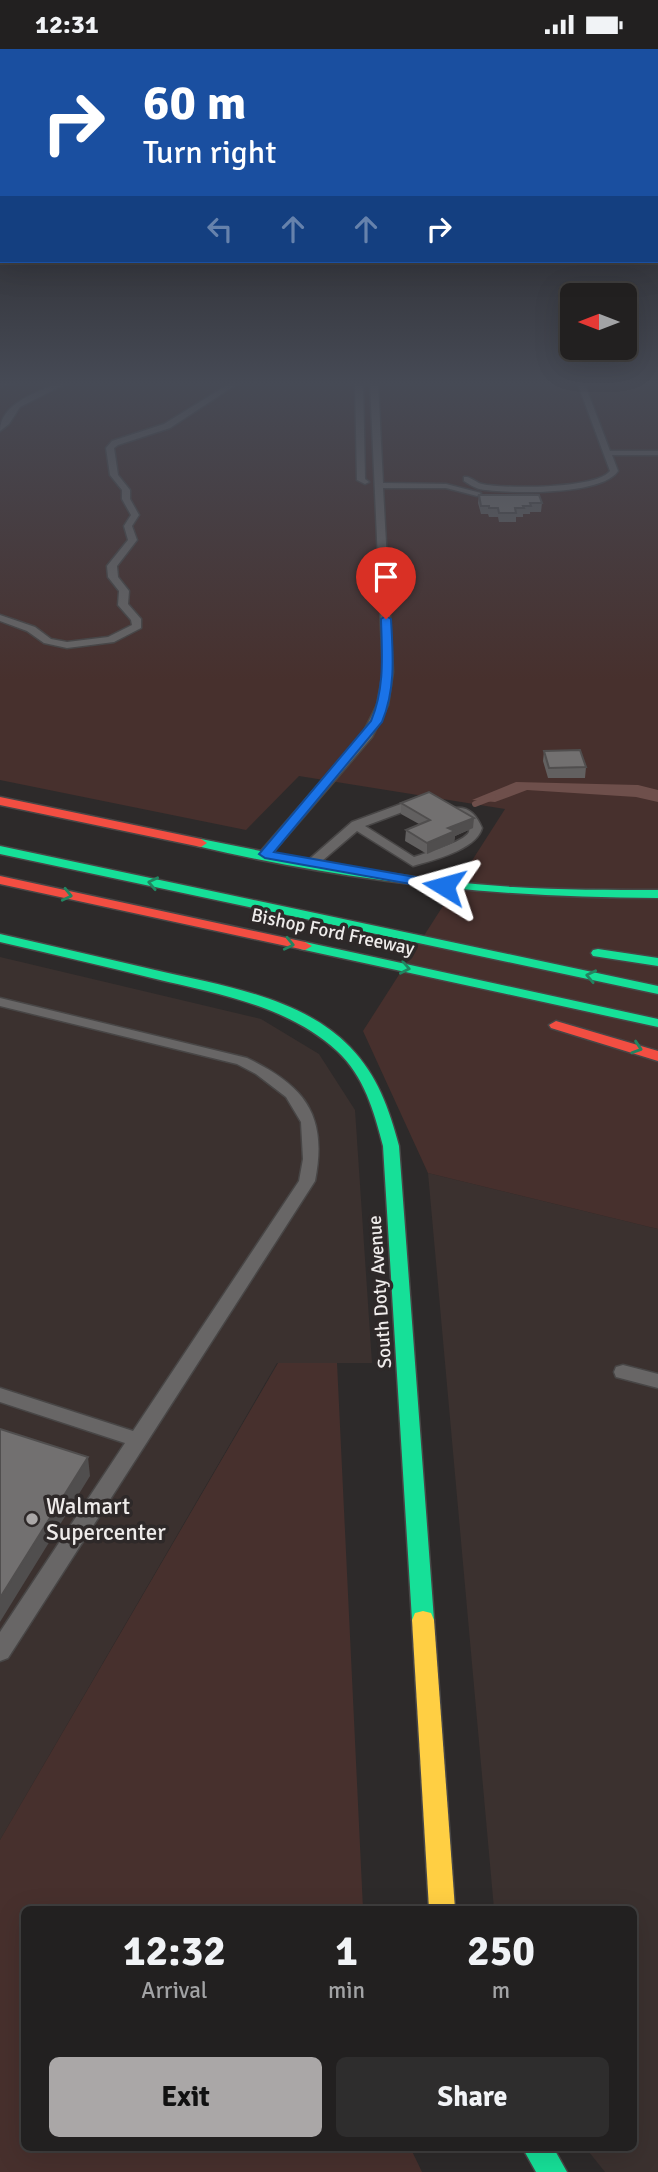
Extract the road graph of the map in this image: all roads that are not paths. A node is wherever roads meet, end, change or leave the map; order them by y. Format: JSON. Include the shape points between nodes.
{"nodes":[{"id":1,"x":120,"y":481,"type":"edge"},
{"id":2,"x":379,"y":481,"type":"edge"},
{"id":3,"x":469,"y":481,"type":"edge"},
{"id":4,"x":598,"y":481,"type":"edge"},
{"id":5,"x":379,"y":485,"type":"junction"},
{"id":6,"x":536,"y":493,"type":"edge"},
{"id":7,"x":0,"y":618,"type":"edge"},
{"id":8,"x":432,"y":796,"type":"edge"},
{"id":9,"x":0,"y":801,"type":"edge"},
{"id":10,"x":452,"y":807,"type":"edge"},
{"id":11,"x":356,"y":825,"type":"junction"},
{"id":12,"x":0,"y":850,"type":"edge"},
{"id":13,"x":265,"y":854,"type":"junction"},
{"id":14,"x":311,"y":863,"type":"junction"},
{"id":15,"x":0,"y":880,"type":"edge"},
{"id":16,"x":178,"y":888,"type":"junction"},
{"id":17,"x":658,"y":894,"type":"edge"},
{"id":18,"x":441,"y":927,"type":"dead end"},
{"id":19,"x":0,"y":938,"type":"edge"},
{"id":20,"x":314,"y":950,"type":"junction"},
{"id":21,"x":575,"y":950,"type":"dead end"},
{"id":22,"x":658,"y":962,"type":"edge"},
{"id":23,"x":421,"y":988,"type":"dead end"},
{"id":24,"x":658,"y":990,"type":"edge"},
{"id":25,"x":0,"y":1002,"type":"edge"},
{"id":26,"x":546,"y":1023,"type":"dead end"},
{"id":27,"x":658,"y":1023,"type":"edge"},
{"id":28,"x":658,"y":1056,"type":"edge"},
{"id":29,"x":623,"y":1371,"type":"dead end"},
{"id":30,"x":658,"y":1381,"type":"edge"},
{"id":31,"x":0,"y":1395,"type":"edge"},
{"id":32,"x":138,"y":1440,"type":"junction"},
{"id":33,"x":0,"y":1651,"type":"edge"},
{"id":34,"x":442,"y":1906,"type":"edge"},
{"id":35,"x":539,"y":2151,"type":"edge"},
{"id":36,"x":553,"y":2172,"type":"edge"}],
"edges":[{"from":1,"to":7,"type":"lane","via":[[135,515],[128,526],[133,540],[112,566],[112,574],[124,591],[123,605],[137,627],[110,640],[67,645]]},
{"from":2,"to":5,"type":"lane"},
{"from":3,"to":4,"type":"lane","via":[[484,486]]},
{"from":5,"to":6,"type":"lane","via":[[446,486],[495,495]]},
{"from":5,"to":13,"type":"lane","via":[[388,672],[383,706],[368,735]]},
{"from":8,"to":11,"type":"lane"},
{"from":9,"to":13,"type":"main road"},
{"from":10,"to":11,"type":"lane","via":[[472,818],[474,835],[413,862]]},
{"from":11,"to":14,"type":"lane"},
{"from":16,"to":12,"type":"main road","name":"Bishop Ford Freeway","one_way":true},
{"from":13,"to":14,"type":"main road"},
{"from":14,"to":17,"type":"main road","via":[[467,889],[576,896]]},
{"from":15,"to":20,"type":"main road","name":"Bishop Ford Freeway","one_way":true},
{"from":16,"to":18,"type":"main road"},
{"from":24,"to":16,"type":"main road","name":"Bishop Ford Freeway","one_way":true},
{"from":19,"to":34,"type":"main road","name":"South Doty Avenue","via":[[240,994],[294,1014],[351,1056],[380,1097],[391,1146]]},
{"from":20,"to":23,"type":"main road"},
{"from":20,"to":27,"type":"main road","name":"Bishop Ford Freeway","one_way":true},
{"from":21,"to":22,"type":"main road"},
{"from":25,"to":32,"type":"lane","via":[[242,1061],[283,1083],[306,1112],[313,1152],[307,1181]]},
{"from":26,"to":28,"type":"main road","one_way":true},
{"from":29,"to":30,"type":"lane"},
{"from":31,"to":32,"type":"lane"},
{"from":32,"to":33,"type":"lane"},
{"from":35,"to":36,"type":"main road"}]}
